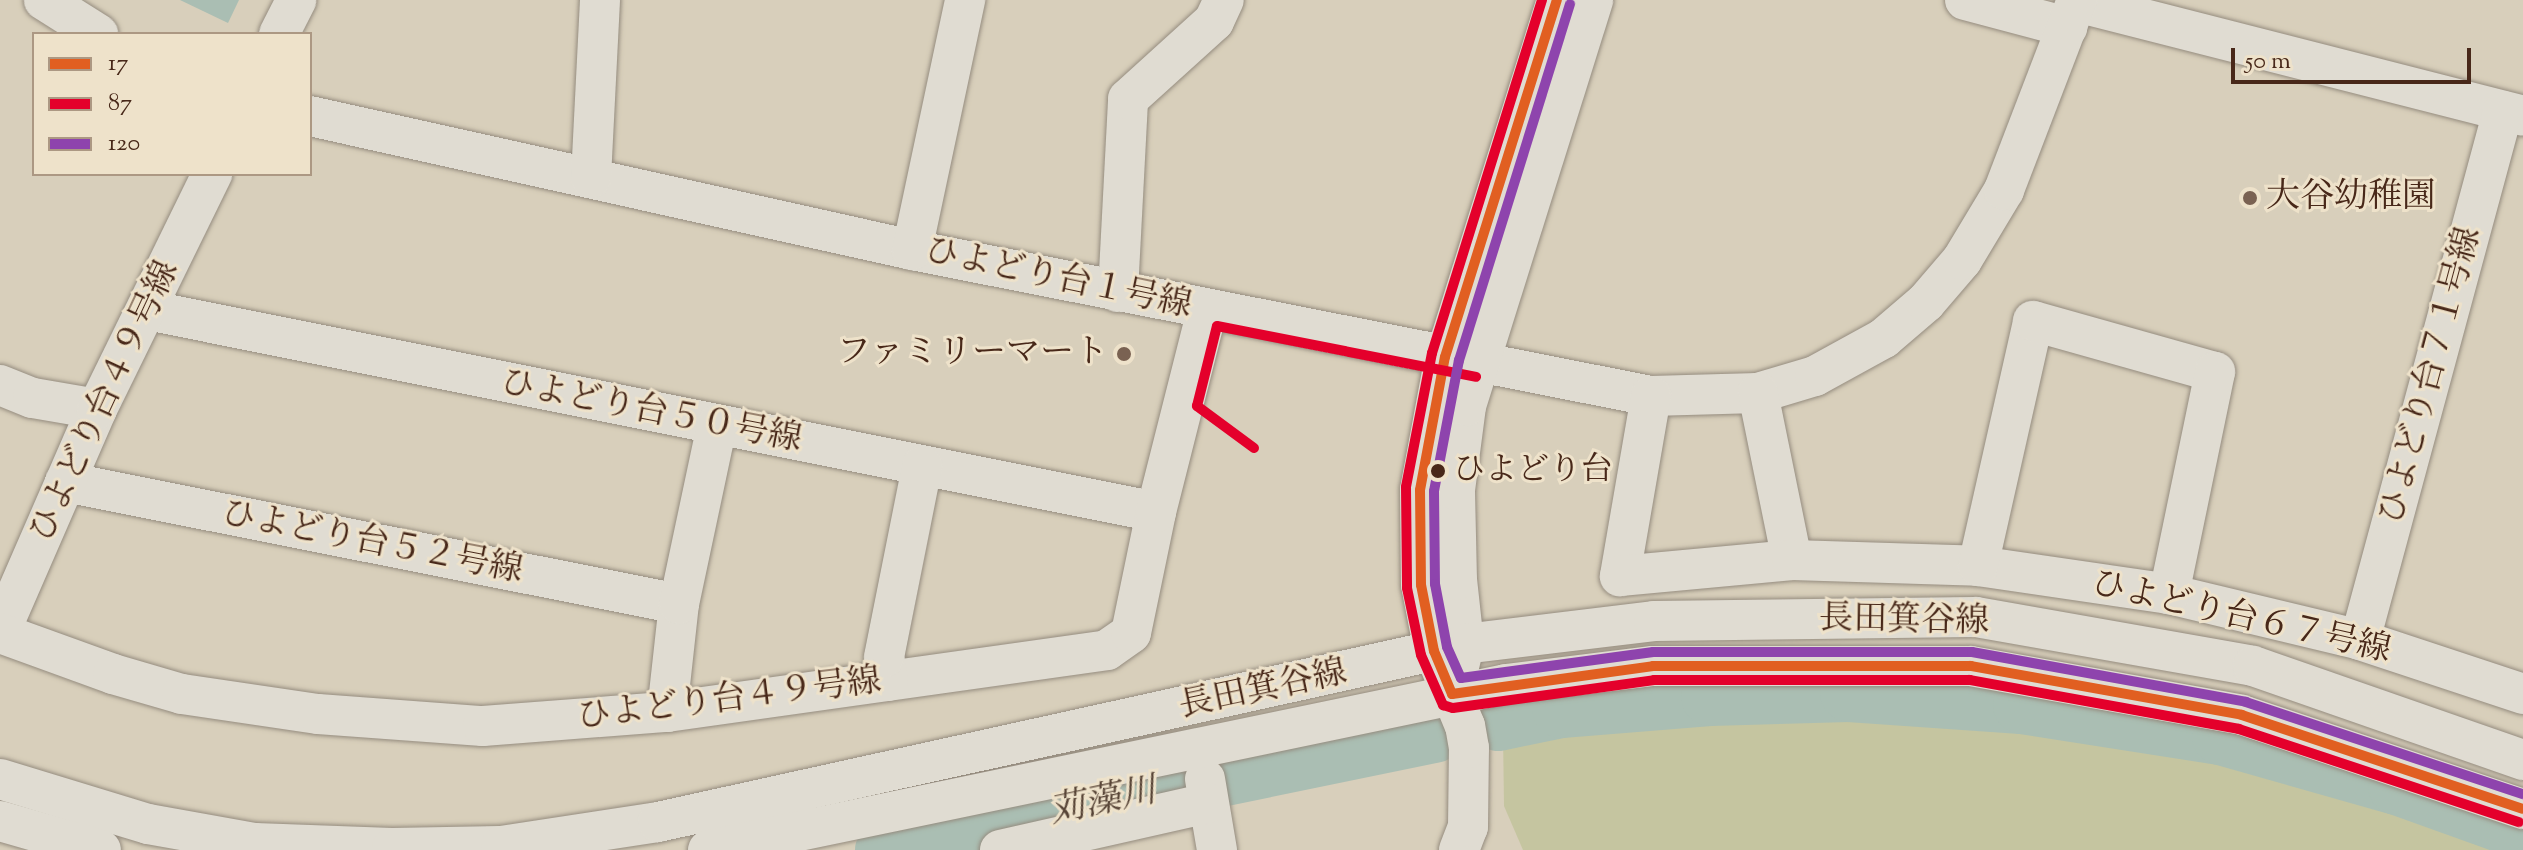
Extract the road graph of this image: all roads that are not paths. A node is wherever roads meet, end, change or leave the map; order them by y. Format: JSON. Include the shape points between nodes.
{"nodes":[{"id":1,"x":44,"y":0,"type":"edge"},
{"id":2,"x":296,"y":0,"type":"edge"},
{"id":3,"x":600,"y":0,"type":"edge"},
{"id":4,"x":965,"y":0,"type":"edge"},
{"id":5,"x":1224,"y":0,"type":"edge"},
{"id":6,"x":1557,"y":0,"type":"edge"},
{"id":7,"x":1593,"y":0,"type":"edge"},
{"id":8,"x":1965,"y":0,"type":"edge"},
{"id":9,"x":2074,"y":10,"type":"edge"},
{"id":10,"x":95,"y":32,"type":"edge"},
{"id":11,"x":280,"y":32,"type":"edge"},
{"id":12,"x":2513,"y":114,"type":"edge"},
{"id":13,"x":312,"y":116,"type":"edge"},
{"id":14,"x":211,"y":176,"type":"edge"},
{"id":15,"x":591,"y":178,"type":"junction"},
{"id":16,"x":912,"y":250,"type":"junction"},
{"id":17,"x":1118,"y":292,"type":"junction"},
{"id":18,"x":147,"y":310,"type":"junction"},
{"id":19,"x":1207,"y":310,"type":"junction"},
{"id":20,"x":1462,"y":360,"type":"junction"},
{"id":21,"x":0,"y":385,"type":"edge"},
{"id":22,"x":1758,"y":393,"type":"junction"},
{"id":23,"x":1651,"y":396,"type":"junction"},
{"id":24,"x":97,"y":409,"type":"junction"},
{"id":25,"x":717,"y":425,"type":"junction"},
{"id":26,"x":922,"y":466,"type":"junction"},
{"id":27,"x":65,"y":482,"type":"junction"},
{"id":28,"x":1156,"y":512,"type":"junction"},
{"id":29,"x":1792,"y":560,"type":"junction"},
{"id":30,"x":1978,"y":566,"type":"junction"},
{"id":31,"x":2169,"y":594,"type":"junction"},
{"id":32,"x":679,"y":604,"type":"junction"},
{"id":33,"x":0,"y":632,"type":"edge"},
{"id":34,"x":2360,"y":640,"type":"junction"},
{"id":35,"x":1449,"y":648,"type":"junction"},
{"id":36,"x":888,"y":681,"type":"junction"},
{"id":37,"x":1452,"y":694,"type":"junction"},
{"id":38,"x":2523,"y":694,"type":"edge"},
{"id":39,"x":667,"y":712,"type":"junction"},
{"id":40,"x":1201,"y":747,"type":"junction"},
{"id":41,"x":2523,"y":760,"type":"edge"},
{"id":42,"x":0,"y":779,"type":"edge"},
{"id":43,"x":1208,"y":803,"type":"junction"},
{"id":44,"x":2523,"y":809,"type":"edge"},
{"id":45,"x":0,"y":821,"type":"edge"},
{"id":46,"x":101,"y":850,"type":"edge"},
{"id":47,"x":708,"y":850,"type":"edge"},
{"id":48,"x":1000,"y":850,"type":"edge"},
{"id":49,"x":1217,"y":850,"type":"edge"},
{"id":50,"x":1459,"y":850,"type":"edge"}],
"edges":[{"from":1,"to":10,"type":"street"},
{"from":2,"to":11,"type":"street"},
{"from":3,"to":15,"type":"street"},
{"from":4,"to":16,"type":"street"},
{"from":5,"to":17,"type":"street","via":[[1214,21],[1128,99]]},
{"from":6,"to":20,"type":"street"},
{"from":7,"to":20,"type":"street"},
{"from":8,"to":9,"type":"street"},
{"from":9,"to":12,"type":"street"},
{"from":9,"to":22,"type":"street","name":"ひよどり台１号線","via":[[2004,190],[1962,260],[1926,302],[1884,338],[1815,376]]},
{"from":12,"to":34,"type":"street","name":"ひよどり台７１号線"},
{"from":13,"to":15,"type":"street","name":"ひよどり台１号線"},
{"from":14,"to":18,"type":"street","name":"ひよどり台４９号線"},
{"from":15,"to":16,"type":"street","name":"ひよどり台１号線"},
{"from":16,"to":17,"type":"street","name":"ひよどり台１号線"},
{"from":17,"to":19,"type":"street","name":"ひよどり台１号線"},
{"from":18,"to":24,"type":"street","name":"ひよどり台４９号線"},
{"from":18,"to":25,"type":"street","name":"ひよどり台５０号線"},
{"from":19,"to":20,"type":"street","name":"ひよどり台１号線"},
{"from":19,"to":28,"type":"street","name":"ひよどり台４９号線"},
{"from":20,"to":23,"type":"street","name":"ひよどり台１号線"},
{"from":20,"to":35,"type":"street","via":[[1466,406],[1455,490],[1457,580]]},
{"from":21,"to":24,"type":"street","via":[[33,398]]},
{"from":22,"to":23,"type":"street","name":"ひよどり台１号線"},
{"from":22,"to":29,"type":"street"},
{"from":23,"to":29,"type":"street","name":"ひよどり台６７号線","via":[[1620,576]]},
{"from":24,"to":27,"type":"street","name":"ひよどり台４９号線"},
{"from":25,"to":26,"type":"street","name":"ひよどり台５０号線"},
{"from":25,"to":32,"type":"street"},
{"from":26,"to":28,"type":"street","name":"ひよどり台５０号線"},
{"from":26,"to":36,"type":"street","via":[[884,657]]},
{"from":27,"to":32,"type":"street","name":"ひよどり台５２号線"},
{"from":27,"to":33,"type":"street","name":"ひよどり台４９号線"},
{"from":28,"to":36,"type":"street","name":"ひよどり台４９号線","via":[[1131,633],[1107,650]]},
{"from":29,"to":30,"type":"street","name":"ひよどり台６７号線"},
{"from":30,"to":31,"type":"street","name":"ひよどり台６７号線"},
{"from":30,"to":31,"type":"street","via":[[2033,321],[2215,372]]},
{"from":31,"to":34,"type":"street","name":"ひよどり台６７号線"},
{"from":32,"to":39,"type":"street"},
{"from":33,"to":39,"type":"street","name":"ひよどり台４９号線","via":[[182,694],[318,714],[483,726]]},
{"from":34,"to":38,"type":"street","name":"ひよどり台６７号線"},
{"from":35,"to":37,"type":"street"},
{"from":35,"to":41,"type":"street","name":"長田箕谷線","via":[[1654,621],[1976,617],[2253,666]]},
{"from":35,"to":42,"type":"street","name":"長田箕谷線","via":[[658,822],[501,846],[255,843],[148,824]]},
{"from":36,"to":39,"type":"street","name":"ひよどり台４９号線"},
{"from":37,"to":40,"type":"street","name":"長田箕谷線"},
{"from":37,"to":44,"type":"street","name":"長田箕谷線","via":[[1653,666],[1971,666],[2242,715]]},
{"from":37,"to":50,"type":"street","via":[[1469,748],[1468,827]]},
{"from":40,"to":43,"type":"street"},
{"from":40,"to":47,"type":"street","name":"長田箕谷線"},
{"from":43,"to":48,"type":"street"},
{"from":43,"to":49,"type":"street"},
{"from":45,"to":46,"type":"street"}]}
